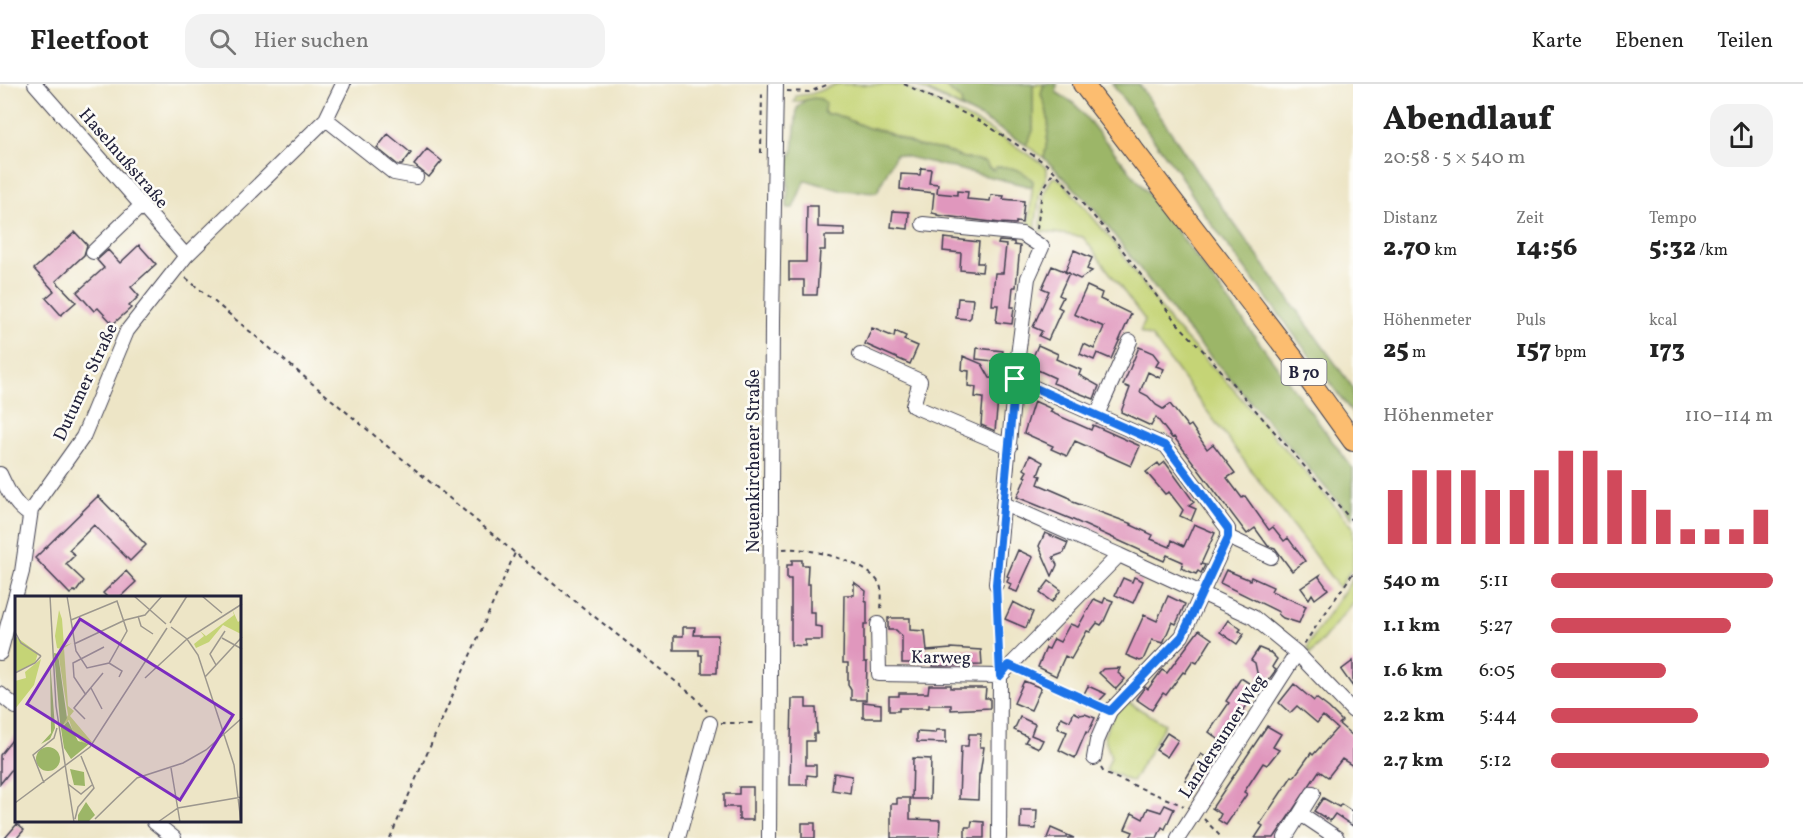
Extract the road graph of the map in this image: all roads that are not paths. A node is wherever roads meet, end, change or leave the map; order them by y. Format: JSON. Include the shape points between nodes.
{"nodes":[{"id":1,"x":35,"y":84,"type":"edge"},
{"id":2,"x":343,"y":84,"type":"edge"},
{"id":3,"x":1083,"y":84,"type":"edge"},
{"id":4,"x":776,"y":87,"type":"edge"},
{"id":5,"x":326,"y":119,"type":"junction"},
{"id":6,"x":416,"y":177,"type":"dead end"},
{"id":7,"x":142,"y":205,"type":"junction"},
{"id":8,"x":923,"y":224,"type":"dead end"},
{"id":9,"x":93,"y":252,"type":"dead end"},
{"id":10,"x":183,"y":260,"type":"junction"},
{"id":11,"x":1130,"y":341,"type":"dead end"},
{"id":12,"x":860,"y":354,"type":"dead end"},
{"id":13,"x":1015,"y":379,"type":"junction"},
{"id":14,"x":1097,"y":415,"type":"junction"},
{"id":15,"x":1353,"y":441,"type":"edge"},
{"id":16,"x":1010,"y":447,"type":"junction"},
{"id":17,"x":0,"y":474,"type":"edge"},
{"id":18,"x":1005,"y":504,"type":"junction"},
{"id":19,"x":30,"y":515,"type":"junction"},
{"id":20,"x":1228,"y":537,"type":"junction"},
{"id":21,"x":1119,"y":555,"type":"junction"},
{"id":22,"x":1271,"y":557,"type":"dead end"},
{"id":23,"x":996,"y":584,"type":"road end"},
{"id":24,"x":1203,"y":593,"type":"junction"},
{"id":25,"x":15,"y":596,"type":"edge"},
{"id":26,"x":15,"y":598,"type":"edge"},
{"id":27,"x":878,"y":624,"type":"road end"},
{"id":28,"x":0,"y":653,"type":"edge"},
{"id":29,"x":1297,"y":653,"type":"junction"},
{"id":30,"x":1000,"y":676,"type":"junction"},
{"id":31,"x":0,"y":694,"type":"edge"},
{"id":32,"x":15,"y":706,"type":"edge"},
{"id":33,"x":1353,"y":711,"type":"edge"},
{"id":34,"x":710,"y":723,"type":"road end"},
{"id":35,"x":1094,"y":758,"type":"road end"},
{"id":36,"x":1313,"y":793,"type":"dead end"},
{"id":37,"x":1301,"y":814,"type":"junction"},
{"id":38,"x":155,"y":823,"type":"edge"},
{"id":39,"x":174,"y":838,"type":"edge"},
{"id":40,"x":678,"y":838,"type":"edge"},
{"id":41,"x":768,"y":838,"type":"edge"},
{"id":42,"x":999,"y":838,"type":"edge"},
{"id":43,"x":1178,"y":838,"type":"edge"},
{"id":44,"x":1285,"y":838,"type":"edge"},
{"id":45,"x":1337,"y":838,"type":"edge"}],
"edges":[{"from":1,"to":7,"type":"street","name":"Haselnußstraße"},
{"from":2,"to":5,"type":"street","name":"Dutumer Straße"},
{"from":3,"to":15,"type":"highway","number":"B 70"},
{"from":4,"to":41,"type":"street","name":"Neuenkirchener Straße"},
{"from":5,"to":6,"type":"street","via":[[394,173]]},
{"from":5,"to":10,"type":"street","name":"Dutumer Straße"},
{"from":7,"to":9,"type":"street"},
{"from":7,"to":10,"type":"street","name":"Haselnußstraße"},
{"from":8,"to":13,"type":"street","via":[[1022,234],[1042,247],[1028,278]]},
{"from":10,"to":19,"type":"street","name":"Dutumer Straße","via":[[127,331],[83,437]]},
{"from":11,"to":14,"type":"street"},
{"from":12,"to":16,"type":"street","via":[[920,381],[913,406]]},
{"from":13,"to":14,"type":"street"},
{"from":13,"to":16,"type":"street"},
{"from":14,"to":20,"type":"street","via":[[1166,446],[1228,529]]},
{"from":16,"to":18,"type":"street"},
{"from":17,"to":19,"type":"street","via":[[13,500]]},
{"from":18,"to":21,"type":"street"},
{"from":18,"to":23,"type":"street"},
{"from":19,"to":25,"type":"street","name":"Dutumer Straße"},
{"from":20,"to":22,"type":"street"},
{"from":20,"to":24,"type":"street"},
{"from":21,"to":24,"type":"street"},
{"from":21,"to":30,"type":"street"},
{"from":24,"to":29,"type":"street","via":[[1253,617]]},
{"from":24,"to":35,"type":"street","via":[[1182,636],[1110,711]]},
{"from":26,"to":28,"type":"street","name":"Dutumer Straße"},
{"from":27,"to":30,"type":"street","name":"Karweg","via":[[879,675]]},
{"from":29,"to":33,"type":"street"},
{"from":29,"to":43,"type":"street","name":"Landersumer Weg"},
{"from":30,"to":42,"type":"street"},
{"from":31,"to":32,"type":"street"},
{"from":34,"to":40,"type":"street"},
{"from":36,"to":37,"type":"street"},
{"from":37,"to":44,"type":"street"},
{"from":37,"to":45,"type":"street"},
{"from":38,"to":39,"type":"street"}]}
